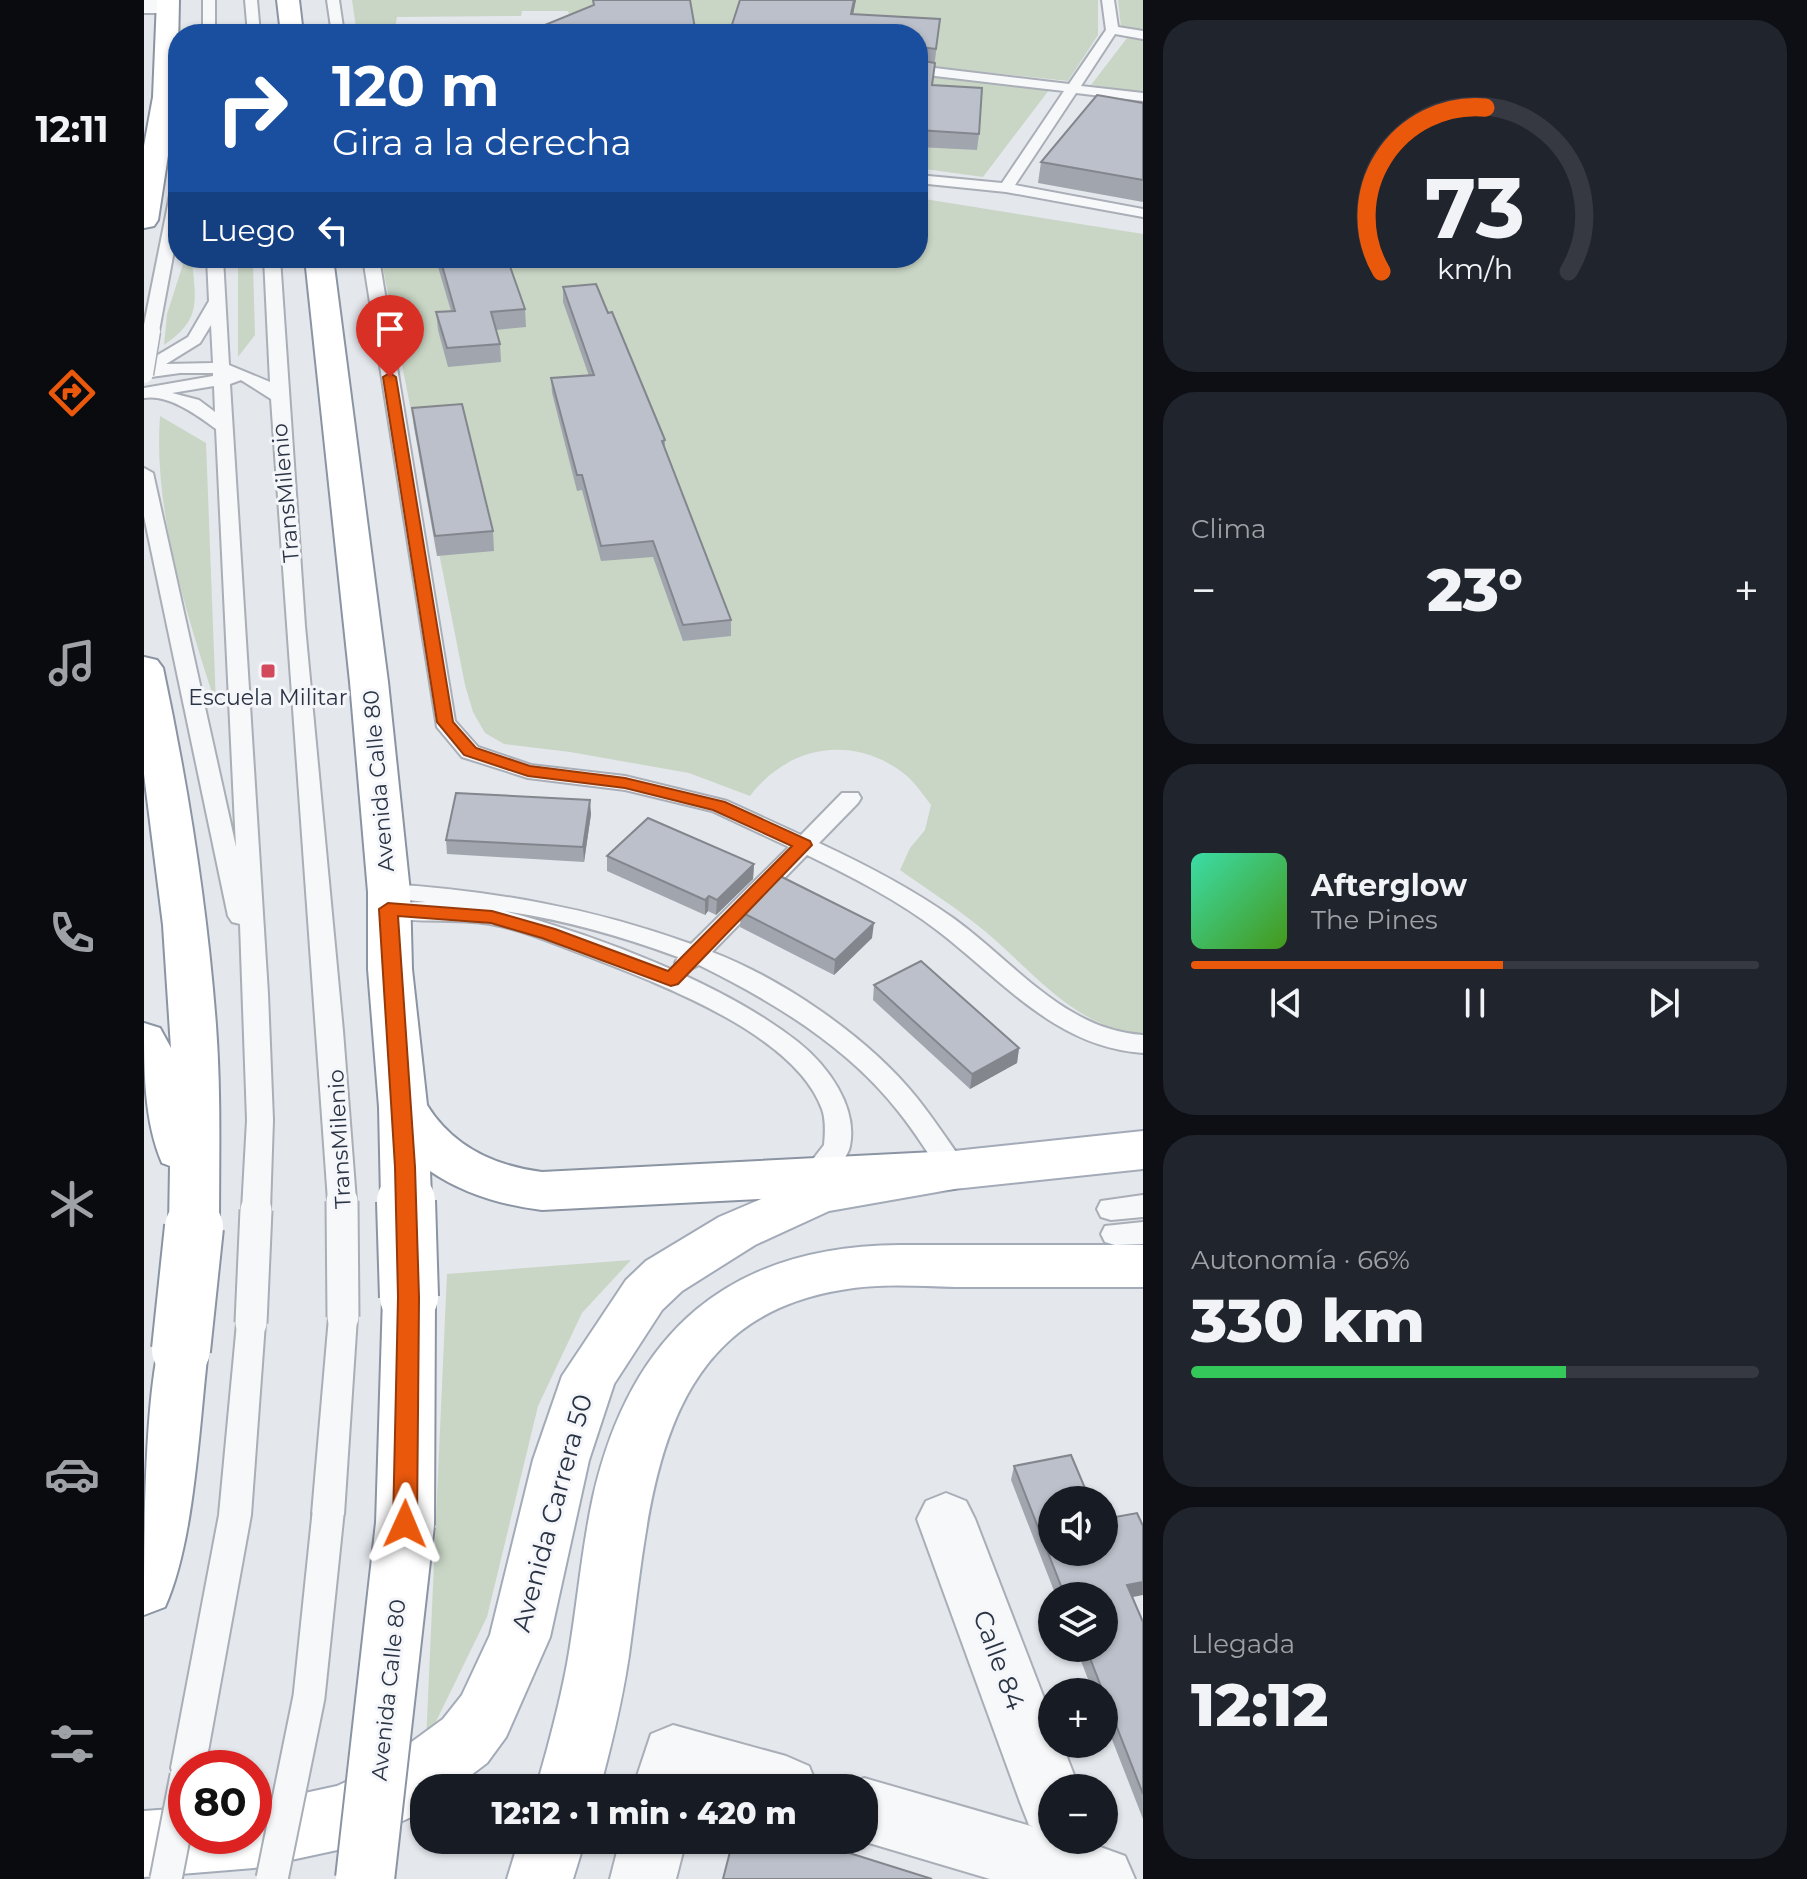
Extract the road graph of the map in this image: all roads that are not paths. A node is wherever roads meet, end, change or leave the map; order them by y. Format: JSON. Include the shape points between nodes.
{"nodes":[{"id":1,"x":209,"y":0,"type":"edge"},
{"id":2,"x":251,"y":0,"type":"edge"},
{"id":3,"x":288,"y":0,"type":"edge"},
{"id":4,"x":333,"y":0,"type":"edge"},
{"id":5,"x":1108,"y":0,"type":"edge"},
{"id":6,"x":160,"y":4,"type":"edge"},
{"id":7,"x":209,"y":24,"type":"edge"},
{"id":8,"x":253,"y":24,"type":"edge"},
{"id":9,"x":291,"y":24,"type":"edge"},
{"id":10,"x":337,"y":24,"type":"edge"},
{"id":11,"x":1112,"y":30,"type":"junction"},
{"id":12,"x":1143,"y":35,"type":"edge"},
{"id":13,"x":928,"y":71,"type":"edge"},
{"id":14,"x":1075,"y":87,"type":"junction"},
{"id":15,"x":1143,"y":97,"type":"edge"},
{"id":16,"x":928,"y":180,"type":"edge"},
{"id":17,"x":1006,"y":188,"type":"junction"},
{"id":18,"x":1143,"y":213,"type":"edge"},
{"id":19,"x":144,"y":220,"type":"edge"},
{"id":20,"x":168,"y":242,"type":"edge"},
{"id":21,"x":218,"y":268,"type":"edge"},
{"id":22,"x":270,"y":268,"type":"edge"},
{"id":23,"x":320,"y":268,"type":"edge"},
{"id":24,"x":373,"y":268,"type":"edge"},
{"id":25,"x":216,"y":302,"type":"junction"},
{"id":26,"x":276,"y":358,"type":"junction"},
{"id":27,"x":144,"y":372,"type":"edge"},
{"id":28,"x":245,"y":373,"type":"junction"},
{"id":29,"x":219,"y":374,"type":"junction"},
{"id":30,"x":144,"y":394,"type":"edge"},
{"id":31,"x":278,"y":396,"type":"junction"},
{"id":32,"x":222,"y":425,"type":"junction"},
{"id":33,"x":144,"y":473,"type":"edge"},
{"id":34,"x":144,"y":668,"type":"edge"},
{"id":35,"x":850,"y":798,"type":"dead end"},
{"id":36,"x":804,"y":845,"type":"junction"},
{"id":37,"x":388,"y":901,"type":"junction"},
{"id":38,"x":697,"y":953,"type":"junction"},
{"id":39,"x":671,"y":980,"type":"junction"},
{"id":40,"x":256,"y":994,"type":"junction"},
{"id":41,"x":144,"y":1040,"type":"edge"},
{"id":42,"x":1143,"y":1044,"type":"edge"},
{"id":43,"x":403,"y":1107,"type":"junction"},
{"id":44,"x":1143,"y":1150,"type":"edge"},
{"id":45,"x":954,"y":1170,"type":"junction"},
{"id":46,"x":799,"y":1192,"type":"junction"},
{"id":47,"x":1143,"y":1206,"type":"edge"},
{"id":48,"x":194,"y":1227,"type":"junction"},
{"id":49,"x":1143,"y":1233,"type":"edge"},
{"id":50,"x":1123,"y":1237,"type":"edge"},
{"id":51,"x":946,"y":1519,"type":"dead end"},
{"id":52,"x":144,"y":1588,"type":"edge"},
{"id":53,"x":191,"y":1750,"type":"edge"},
{"id":54,"x":572,"y":1774,"type":"edge"},
{"id":55,"x":1042,"y":1774,"type":"edge"},
{"id":56,"x":878,"y":1813,"type":"edge"},
{"id":57,"x":272,"y":1832,"type":"edge"},
{"id":58,"x":168,"y":1842,"type":"edge"},
{"id":59,"x":144,"y":1844,"type":"edge"},
{"id":60,"x":171,"y":1854,"type":"edge"},
{"id":61,"x":548,"y":1854,"type":"edge"},
{"id":62,"x":649,"y":1854,"type":"edge"},
{"id":63,"x":1082,"y":1863,"type":"edge"},
{"id":64,"x":166,"y":1879,"type":"edge"},
{"id":65,"x":272,"y":1879,"type":"edge"},
{"id":66,"x":365,"y":1879,"type":"edge"},
{"id":67,"x":540,"y":1879,"type":"edge"},
{"id":68,"x":643,"y":1879,"type":"edge"}],
"edges":[{"from":1,"to":7,"type":"lane"},
{"from":2,"to":8,"type":"lane"},
{"from":3,"to":9,"type":"main road"},
{"from":4,"to":10,"type":"lane"},
{"from":5,"to":11,"type":"lane"},
{"from":6,"to":19,"type":"main road","via":[[165,97]]},
{"from":11,"to":12,"type":"lane"},
{"from":11,"to":14,"type":"lane"},
{"from":13,"to":14,"type":"lane"},
{"from":14,"to":15,"type":"lane"},
{"from":14,"to":17,"type":"lane"},
{"from":16,"to":17,"type":"lane"},
{"from":17,"to":18,"type":"lane"},
{"from":20,"to":27,"type":"lane","bridge":true},
{"from":21,"to":25,"type":"lane"},
{"from":22,"to":26,"type":"lane","name":"TransMilenio"},
{"from":23,"to":37,"type":"main road","name":"Avenida Calle 80","via":[[369,682]]},
{"from":24,"to":36,"type":"lane","via":[[445,722],[470,752],[528,771],[625,783],[719,806]]},
{"from":25,"to":27,"type":"lane","via":[[194,340]]},
{"from":25,"to":29,"type":"lane"},
{"from":26,"to":28,"type":"lane"},
{"from":26,"to":31,"type":"lane","name":"TransMilenio"},
{"from":27,"to":29,"type":"lane","via":[[184,367]]},
{"from":28,"to":29,"type":"lane"},
{"from":28,"to":31,"type":"lane","name":"TransMilenio"},
{"from":29,"to":30,"type":"lane"},
{"from":29,"to":32,"type":"lane"},
{"from":30,"to":32,"type":"lane","via":[[179,398]]},
{"from":31,"to":65,"type":"lane","name":"TransMilenio","bridge":true,"via":[[336,1066],[343,1317],[309,1697]]},
{"from":32,"to":40,"type":"lane"},
{"from":33,"to":40,"type":"lane"},
{"from":34,"to":48,"type":"main road","via":[[188,960],[195,1079]]},
{"from":35,"to":36,"type":"lane"},
{"from":36,"to":38,"type":"lane"},
{"from":36,"to":42,"type":"lane","via":[[872,877],[945,924],[1057,1016],[1114,1042]]},
{"from":37,"to":38,"type":"lane","via":[[490,899],[561,910]]},
{"from":37,"to":39,"type":"lane","via":[[492,917]]},
{"from":37,"to":43,"type":"main road","name":"Avenida Calle 80"},
{"from":38,"to":39,"type":"lane"},
{"from":38,"to":45,"type":"lane","via":[[801,1010],[863,1059],[931,1134]]},
{"from":39,"to":46,"type":"lane","via":[[765,1032],[820,1082],[835,1108],[837,1148]]},
{"from":40,"to":53,"type":"lane","bridge":true,"via":[[260,1120],[235,1515]]},
{"from":41,"to":48,"type":"main road","via":[[165,1093]]},
{"from":43,"to":46,"type":"main road","via":[[420,1134],[451,1161],[510,1189]]},
{"from":43,"to":66,"type":"main road","name":"Avenida Calle 80","bridge":true,"via":[[409,1297],[405,1524]]},
{"from":44,"to":45,"type":"main road","name":"Avenida Carrera 50"},
{"from":45,"to":46,"type":"main road","name":"Avenida Carrera 50"},
{"from":46,"to":57,"type":"main road","name":"Avenida Carrera 50","via":[[664,1276],[603,1352],[574,1418],[520,1637],[497,1692],[465,1741],[399,1790],[357,1810]]},
{"from":47,"to":50,"type":"lane"},
{"from":48,"to":52,"type":"main road","bridge":true,"via":[[158,1525]]},
{"from":49,"to":50,"type":"lane"},
{"from":50,"to":54,"type":"main road","via":[[839,1269],[759,1294],[722,1316],[689,1345],[643,1422],[622,1498],[593,1688]]},
{"from":51,"to":55,"type":"street","name":"Calle 84"},
{"from":56,"to":63,"type":"street"},
{"from":58,"to":59,"type":"main road","name":"Avenida Carrera 50"},
{"from":60,"to":64,"type":"lane","bridge":true},
{"from":61,"to":67,"type":"main road"},
{"from":62,"to":68,"type":"street"}]}
